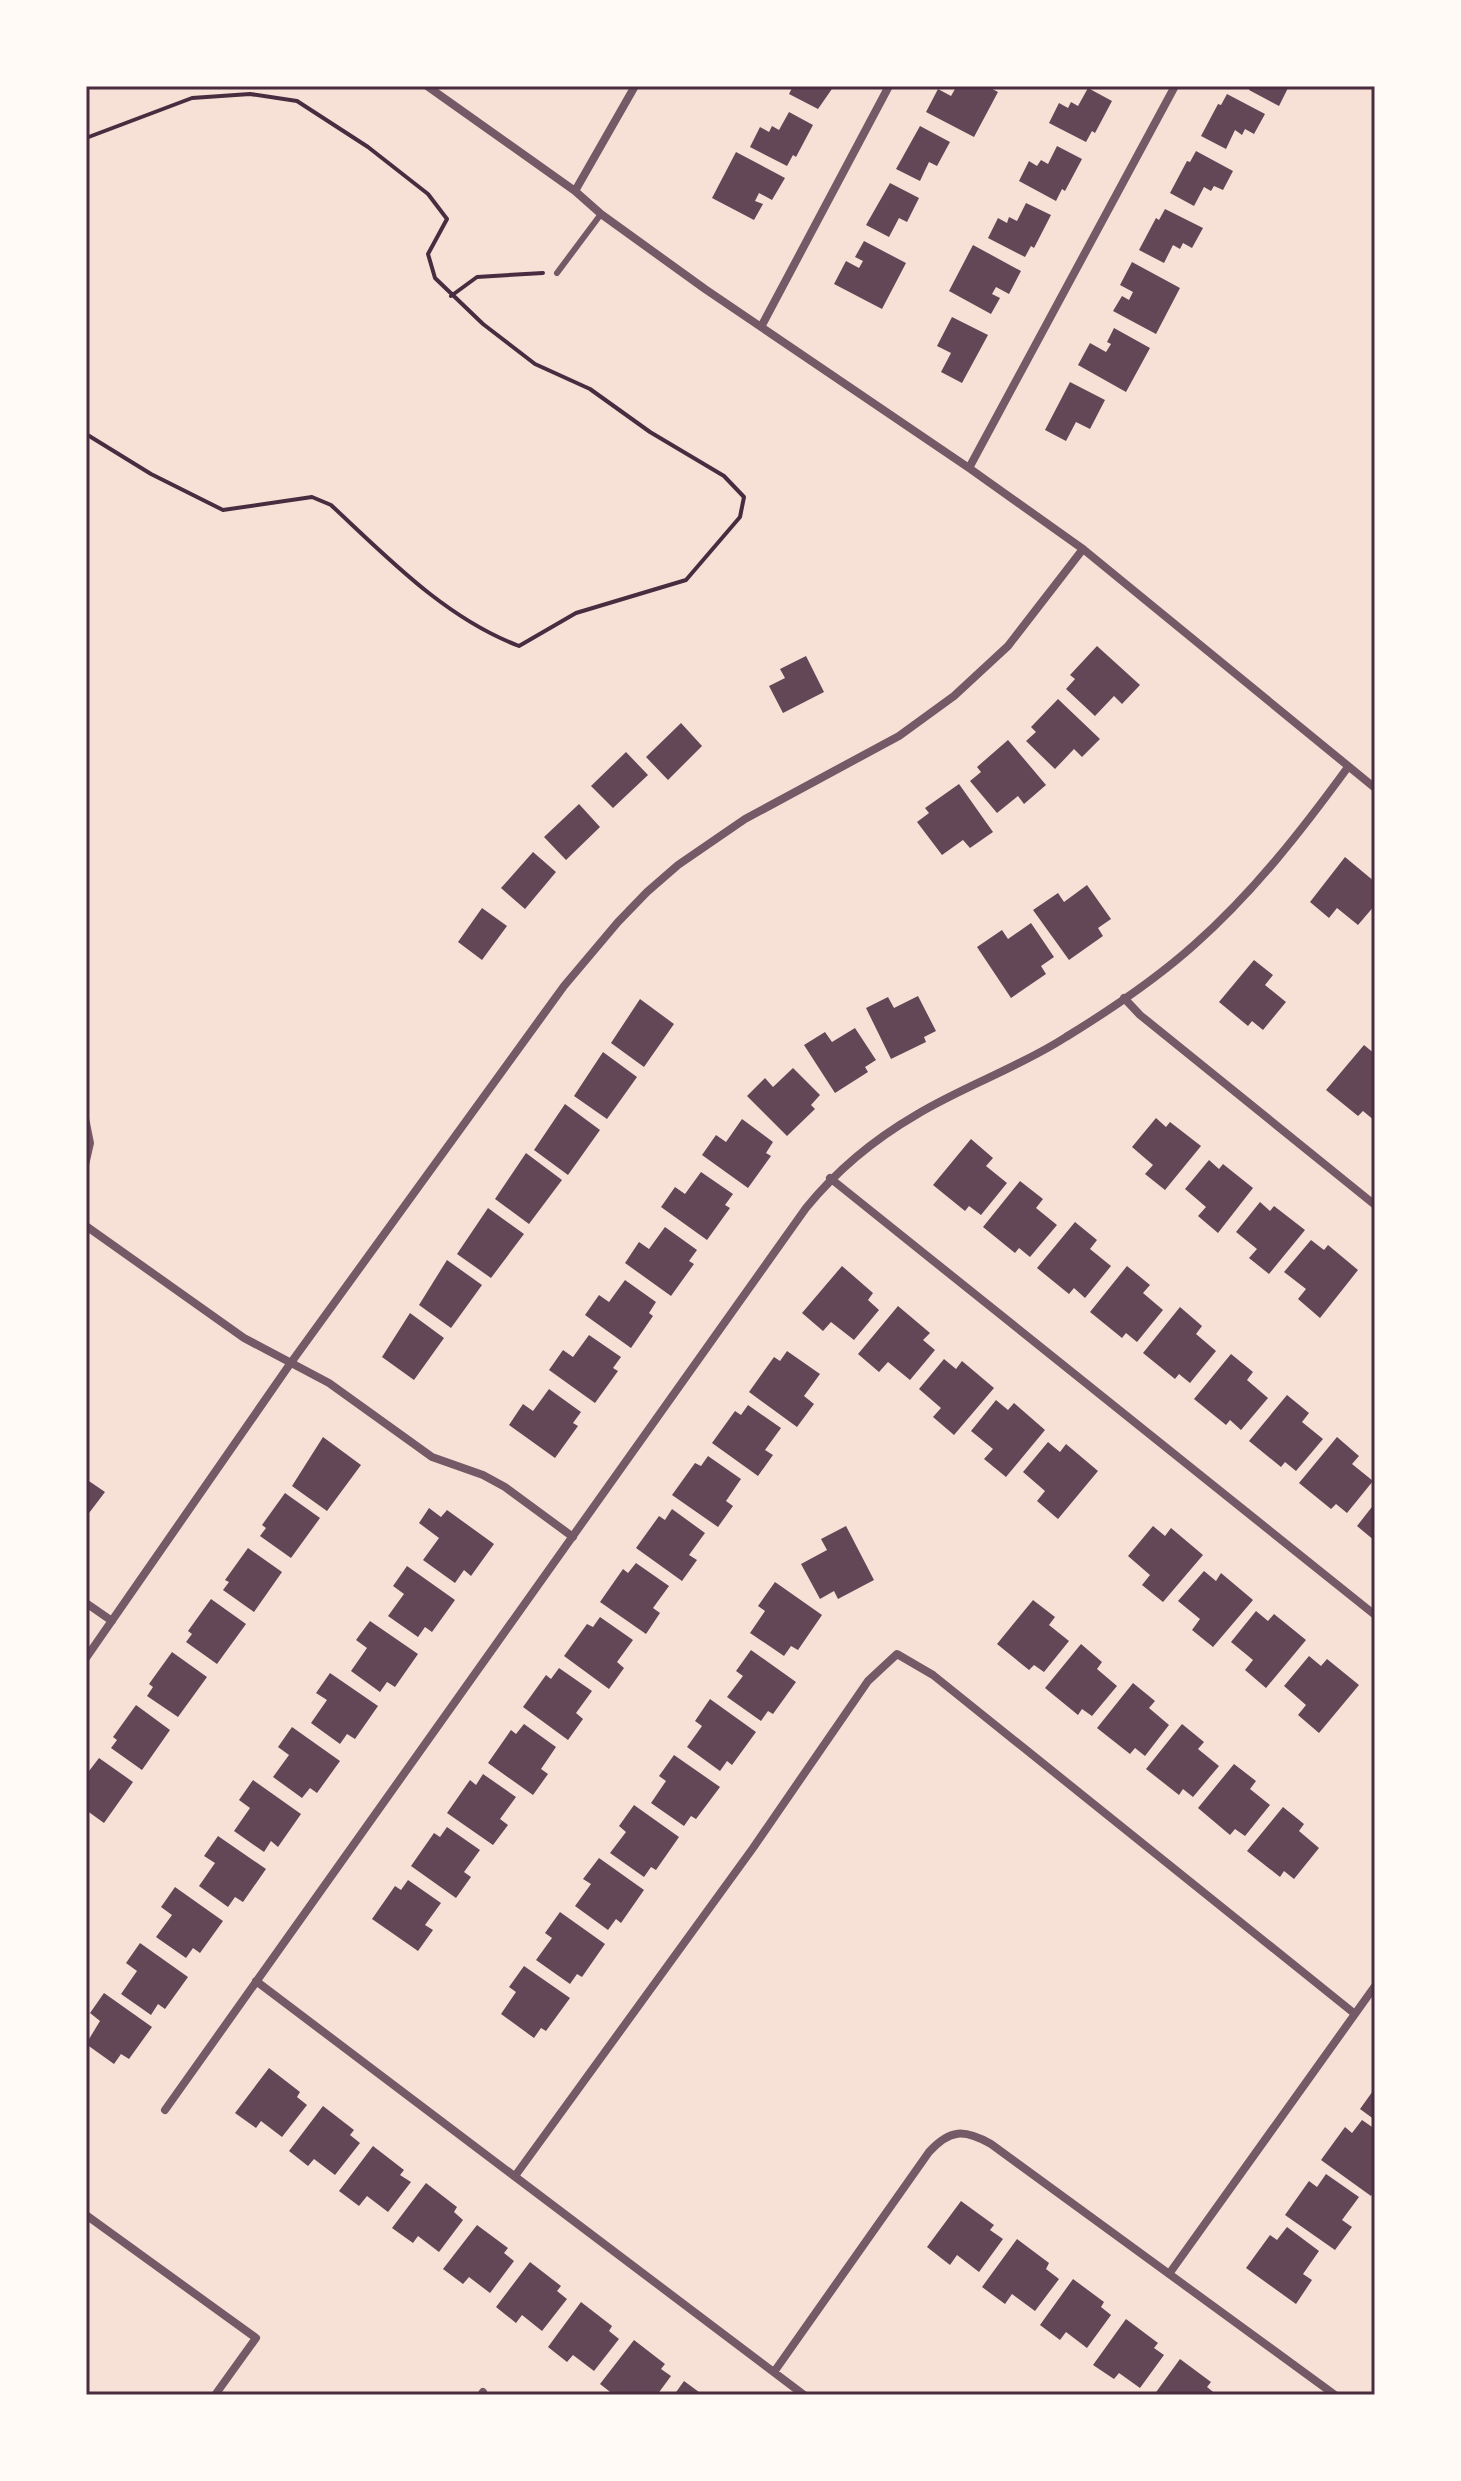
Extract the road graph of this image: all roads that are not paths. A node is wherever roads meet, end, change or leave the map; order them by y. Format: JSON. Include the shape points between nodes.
{"nodes":[{"id":1,"x":427,"y":86,"type":"edge"},
{"id":2,"x":635,"y":86,"type":"edge"},
{"id":3,"x":889,"y":86,"type":"edge"},
{"id":4,"x":1175,"y":86,"type":"edge"},
{"id":5,"x":575,"y":191,"type":"junction"},
{"id":6,"x":601,"y":214,"type":"junction"},
{"id":7,"x":557,"y":273,"type":"road end"},
{"id":8,"x":761,"y":327,"type":"junction"},
{"id":9,"x":969,"y":468,"type":"junction"},
{"id":10,"x":1083,"y":549,"type":"junction"},
{"id":11,"x":1348,"y":767,"type":"junction"},
{"id":12,"x":1375,"y":788,"type":"edge"},
{"id":13,"x":1124,"y":998,"type":"junction"},
{"id":14,"x":86,"y":1118,"type":"edge"},
{"id":15,"x":86,"y":1165,"type":"edge"},
{"id":16,"x":830,"y":1178,"type":"junction"},
{"id":17,"x":1375,"y":1205,"type":"edge"},
{"id":18,"x":86,"y":1226,"type":"edge"},
{"id":19,"x":290,"y":1364,"type":"junction"},
{"id":20,"x":573,"y":1537,"type":"junction"},
{"id":21,"x":86,"y":1603,"type":"edge"},
{"id":22,"x":1375,"y":1615,"type":"edge"},
{"id":23,"x":112,"y":1621,"type":"junction"},
{"id":24,"x":86,"y":1658,"type":"edge"},
{"id":25,"x":256,"y":1981,"type":"junction"},
{"id":26,"x":1375,"y":1986,"type":"edge"},
{"id":27,"x":1355,"y":2014,"type":"junction"},
{"id":28,"x":165,"y":2110,"type":"dead end"},
{"id":29,"x":515,"y":2176,"type":"junction"},
{"id":30,"x":86,"y":2215,"type":"edge"},
{"id":31,"x":1169,"y":2274,"type":"junction"},
{"id":32,"x":774,"y":2372,"type":"junction"},
{"id":33,"x":215,"y":2395,"type":"edge"},
{"id":34,"x":804,"y":2395,"type":"edge"},
{"id":35,"x":1335,"y":2395,"type":"edge"}],
"edges":[{"from":1,"to":5,"type":"street"},
{"from":2,"to":5,"type":"street"},
{"from":3,"to":8,"type":"street"},
{"from":4,"to":9,"type":"street"},
{"from":5,"to":6,"type":"street"},
{"from":6,"to":7,"type":"lane"},
{"from":6,"to":8,"type":"street"},
{"from":8,"to":9,"type":"street"},
{"from":9,"to":10,"type":"street"},
{"from":10,"to":11,"type":"street"},
{"from":10,"to":19,"type":"street","via":[[1008,646],[954,696],[899,736],[745,819],[647,892],[564,986]]},
{"from":11,"to":12,"type":"street"},
{"from":11,"to":13,"type":"street","via":[[1249,891],[1194,946]]},
{"from":13,"to":16,"type":"street","via":[[1014,1067],[917,1114],[872,1142]]},
{"from":13,"to":17,"type":"street"},
{"from":14,"to":15,"type":"lane","via":[[91,1143]]},
{"from":16,"to":20,"type":"street"},
{"from":16,"to":22,"type":"street"},
{"from":18,"to":19,"type":"street","via":[[244,1338]]},
{"from":19,"to":20,"type":"street","via":[[329,1383],[432,1457],[505,1487]]},
{"from":19,"to":23,"type":"street"},
{"from":20,"to":25,"type":"street"},
{"from":21,"to":23,"type":"street"},
{"from":23,"to":24,"type":"street"},
{"from":25,"to":28,"type":"street"},
{"from":25,"to":29,"type":"street"},
{"from":26,"to":27,"type":"street"},
{"from":27,"to":29,"type":"street","via":[[933,1675],[897,1654],[868,1681]]},
{"from":27,"to":31,"type":"street"},
{"from":29,"to":32,"type":"street"},
{"from":30,"to":33,"type":"street","via":[[256,2338]]},
{"from":31,"to":32,"type":"street","via":[[991,2144],[968,2133],[954,2134],[929,2152]]},
{"from":31,"to":35,"type":"street"},
{"from":32,"to":34,"type":"street"}]}
